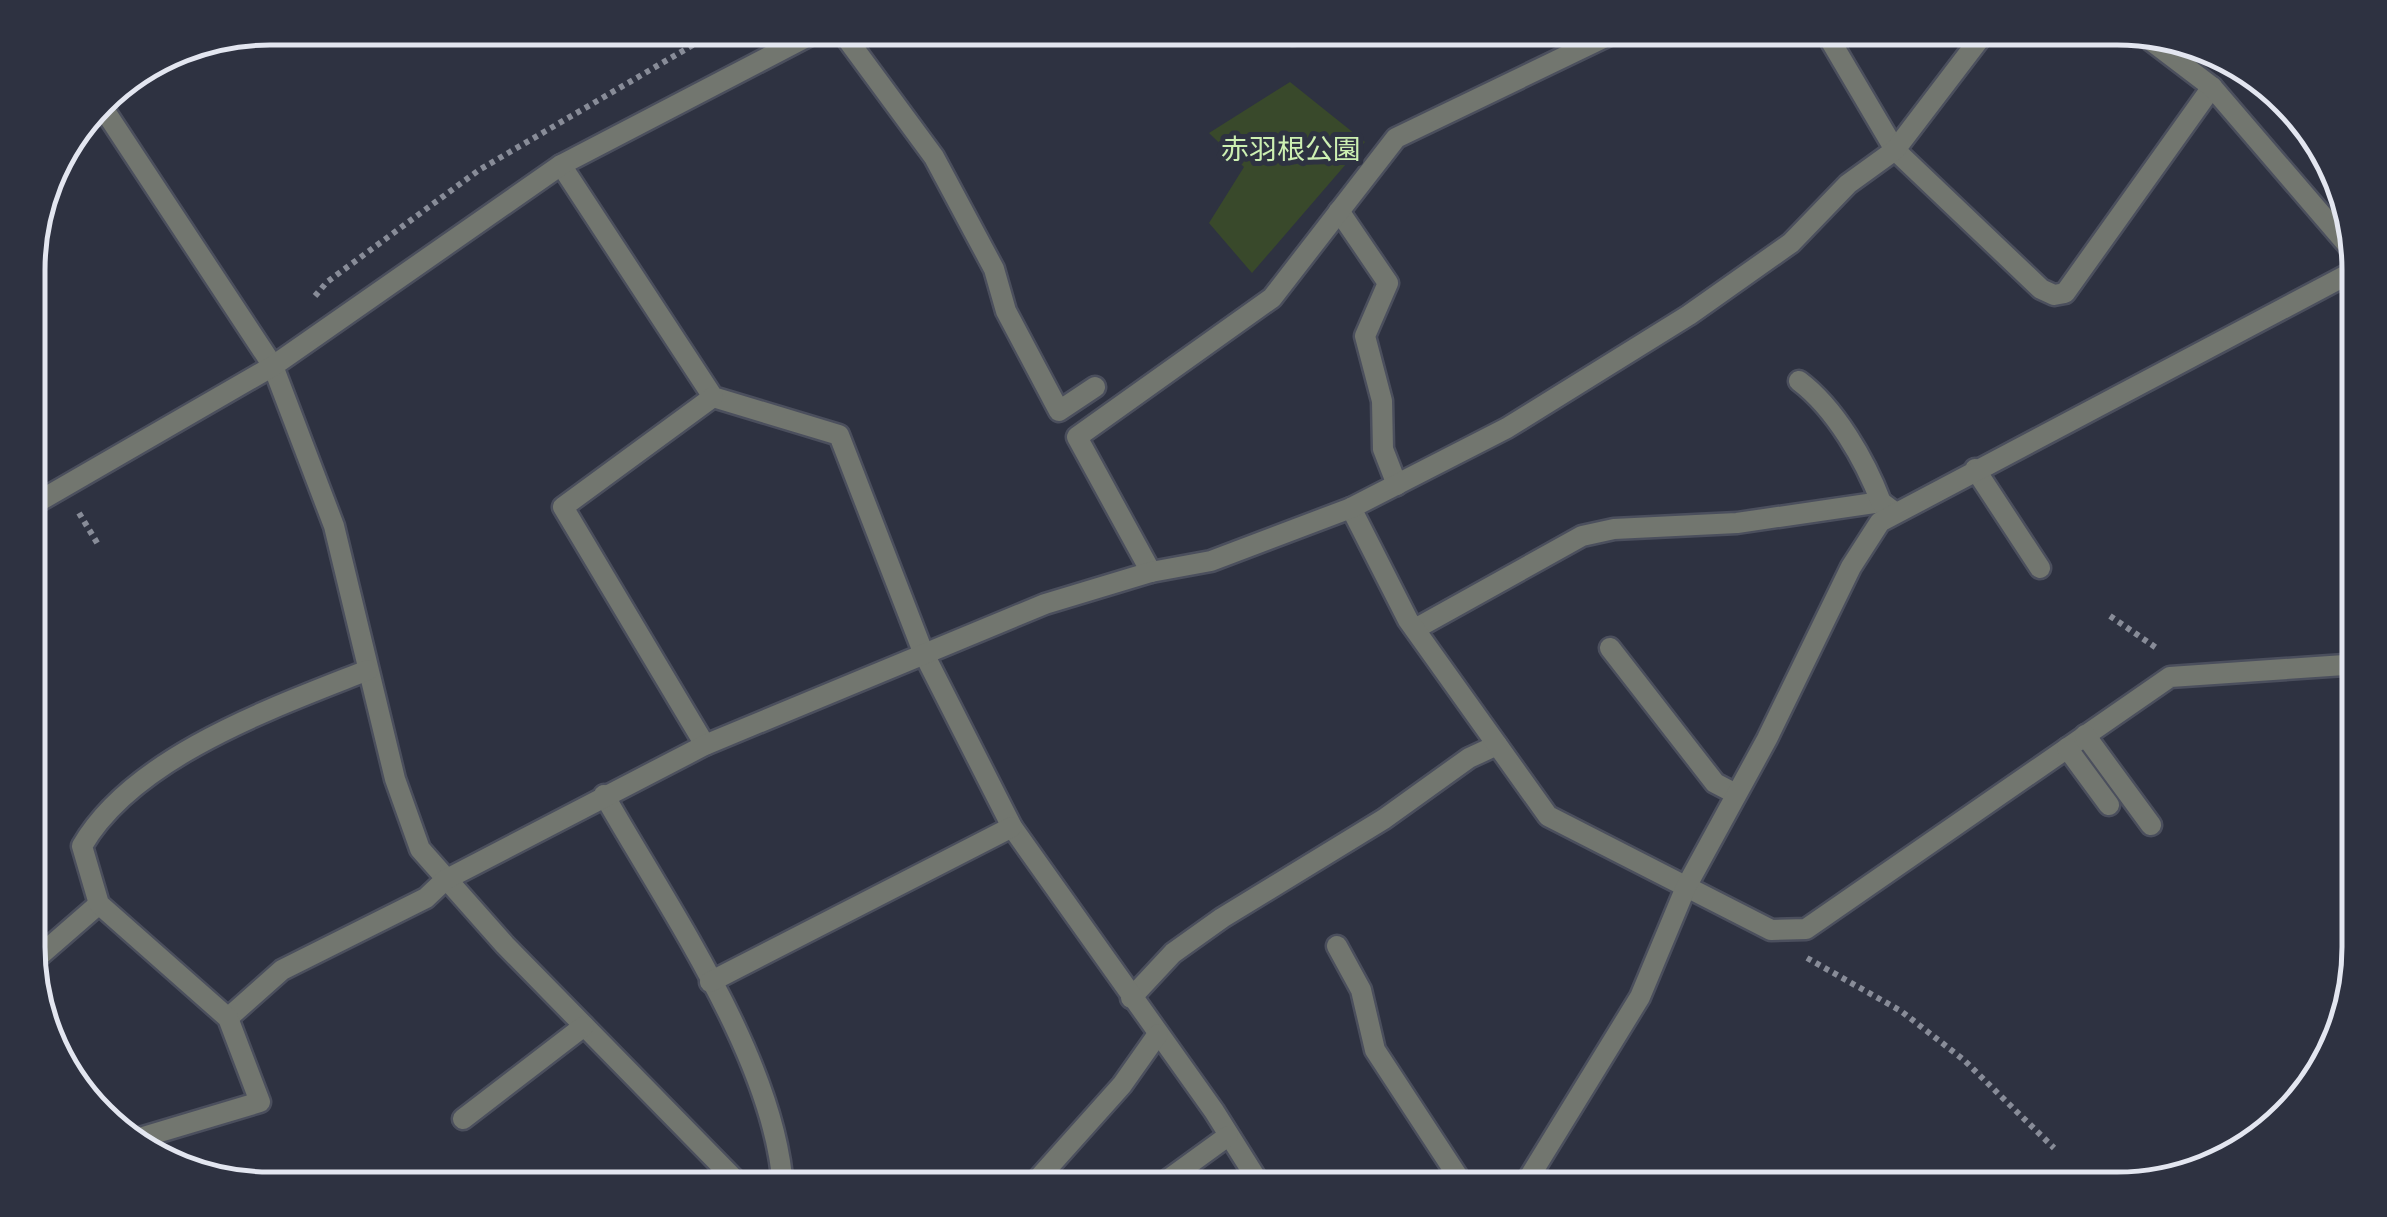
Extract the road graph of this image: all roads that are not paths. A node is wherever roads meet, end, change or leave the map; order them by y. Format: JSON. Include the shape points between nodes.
{"nodes":[{"id":1,"x":791,"y":45,"type":"edge"},
{"id":2,"x":852,"y":45,"type":"edge"},
{"id":3,"x":1589,"y":45,"type":"edge"},
{"id":4,"x":1833,"y":45,"type":"edge"},
{"id":5,"x":1975,"y":45,"type":"edge"},
{"id":6,"x":2163,"y":49,"type":"edge"},
{"id":7,"x":2212,"y":87,"type":"junction"},
{"id":8,"x":108,"y":115,"type":"edge"},
{"id":9,"x":1894,"y":150,"type":"junction"},
{"id":10,"x":561,"y":165,"type":"junction"},
{"id":11,"x":1339,"y":210,"type":"junction"},
{"id":12,"x":2339,"y":234,"type":"edge"},
{"id":13,"x":2342,"y":277,"type":"edge"},
{"id":14,"x":273,"y":366,"type":"junction"},
{"id":15,"x":1799,"y":380,"type":"dead end"},
{"id":16,"x":1095,"y":386,"type":"dead end"},
{"id":17,"x":713,"y":397,"type":"junction"},
{"id":18,"x":1976,"y":470,"type":"junction"},
{"id":19,"x":1397,"y":485,"type":"junction"},
{"id":20,"x":45,"y":498,"type":"edge"},
{"id":21,"x":1351,"y":508,"type":"junction"},
{"id":22,"x":1888,"y":508,"type":"junction"},
{"id":23,"x":2040,"y":568,"type":"dead end"},
{"id":24,"x":1151,"y":572,"type":"junction"},
{"id":25,"x":1415,"y":629,"type":"junction"},
{"id":26,"x":1610,"y":648,"type":"dead end"},
{"id":27,"x":923,"y":652,"type":"junction"},
{"id":28,"x":2342,"y":665,"type":"edge"},
{"id":29,"x":368,"y":670,"type":"junction"},
{"id":30,"x":2085,"y":736,"type":"junction"},
{"id":31,"x":704,"y":744,"type":"junction"},
{"id":32,"x":1497,"y":745,"type":"junction"},
{"id":33,"x":2067,"y":748,"type":"junction"},
{"id":34,"x":604,"y":794,"type":"junction"},
{"id":35,"x":1736,"y":794,"type":"junction"},
{"id":36,"x":2109,"y":805,"type":"dead end"},
{"id":37,"x":2150,"y":825,"type":"dead end"},
{"id":38,"x":1012,"y":828,"type":"junction"},
{"id":39,"x":445,"y":880,"type":"junction"},
{"id":40,"x":1686,"y":886,"type":"junction"},
{"id":41,"x":99,"y":904,"type":"junction"},
{"id":42,"x":1337,"y":946,"type":"dead end"},
{"id":43,"x":45,"y":951,"type":"edge"},
{"id":44,"x":710,"y":982,"type":"junction"},
{"id":45,"x":1132,"y":998,"type":"junction"},
{"id":46,"x":228,"y":1018,"type":"junction"},
{"id":47,"x":584,"y":1026,"type":"junction"},
{"id":48,"x":1158,"y":1034,"type":"junction"},
{"id":49,"x":463,"y":1119,"type":"dead end"},
{"id":50,"x":148,"y":1135,"type":"edge"},
{"id":51,"x":1228,"y":1136,"type":"junction"},
{"id":52,"x":727,"y":1172,"type":"edge"},
{"id":53,"x":782,"y":1172,"type":"edge"},
{"id":54,"x":1044,"y":1172,"type":"edge"},
{"id":55,"x":1178,"y":1172,"type":"edge"},
{"id":56,"x":1252,"y":1172,"type":"edge"},
{"id":57,"x":1455,"y":1172,"type":"edge"},
{"id":58,"x":1532,"y":1172,"type":"edge"}],
"edges":[{"from":1,"to":10,"type":"street"},
{"from":2,"to":16,"type":"street","via":[[934,157],[1059,411]]},
{"from":3,"to":11,"type":"street","via":[[1396,138]]},
{"from":4,"to":9,"type":"street"},
{"from":5,"to":9,"type":"street"},
{"from":6,"to":7,"type":"street"},
{"from":7,"to":9,"type":"street","via":[[2065,293],[2041,289]]},
{"from":7,"to":12,"type":"street"},
{"from":8,"to":14,"type":"street"},
{"from":9,"to":19,"type":"street","via":[[1848,184],[1791,244],[1689,315],[1507,428]]},
{"from":10,"to":14,"type":"street"},
{"from":10,"to":17,"type":"street"},
{"from":11,"to":19,"type":"street","via":[[1388,283],[1365,336],[1382,401],[1383,449]]},
{"from":11,"to":24,"type":"street","via":[[1262,306],[1077,437]]},
{"from":13,"to":18,"type":"street"},
{"from":14,"to":20,"type":"street"},
{"from":14,"to":29,"type":"street","via":[[334,526]]},
{"from":15,"to":22,"type":"street","via":[[1841,429]]},
{"from":17,"to":27,"type":"street","via":[[840,435]]},
{"from":17,"to":31,"type":"street","via":[[563,506]]},
{"from":18,"to":22,"type":"street"},
{"from":18,"to":23,"type":"street"},
{"from":19,"to":21,"type":"street"},
{"from":21,"to":24,"type":"street","via":[[1211,561]]},
{"from":21,"to":25,"type":"street"},
{"from":22,"to":25,"type":"street","via":[[1582,536]]},
{"from":22,"to":35,"type":"street"},
{"from":24,"to":27,"type":"street"},
{"from":25,"to":32,"type":"street"},
{"from":26,"to":35,"type":"street","via":[[1715,783]]},
{"from":27,"to":31,"type":"street"},
{"from":27,"to":38,"type":"street"},
{"from":28,"to":30,"type":"street","via":[[2170,677]]},
{"from":29,"to":39,"type":"street","via":[[420,849]]},
{"from":29,"to":41,"type":"street","via":[[218,730],[100,815],[82,846]]},
{"from":30,"to":33,"type":"street"},
{"from":30,"to":37,"type":"street"},
{"from":31,"to":34,"type":"street"},
{"from":32,"to":40,"type":"street","via":[[1548,816]]},
{"from":32,"to":45,"type":"street","via":[[1222,918],[1173,953]]},
{"from":33,"to":36,"type":"street"},
{"from":33,"to":40,"type":"street","via":[[1806,929],[1771,930]]},
{"from":34,"to":39,"type":"street"},
{"from":34,"to":44,"type":"street"},
{"from":35,"to":40,"type":"street"},
{"from":38,"to":44,"type":"street"},
{"from":38,"to":45,"type":"street"},
{"from":39,"to":46,"type":"street","via":[[426,898],[282,970]]},
{"from":39,"to":47,"type":"street"},
{"from":40,"to":58,"type":"street","via":[[1640,997]]},
{"from":41,"to":43,"type":"street"},
{"from":41,"to":46,"type":"street"},
{"from":42,"to":57,"type":"street","via":[[1361,990],[1375,1050]]},
{"from":44,"to":53,"type":"street","via":[[760,1084]]},
{"from":45,"to":48,"type":"street"},
{"from":46,"to":50,"type":"street","via":[[260,1102]]},
{"from":47,"to":49,"type":"street"},
{"from":47,"to":52,"type":"street"},
{"from":48,"to":51,"type":"street"},
{"from":48,"to":54,"type":"street"},
{"from":51,"to":55,"type":"street"},
{"from":51,"to":56,"type":"street"}]}
